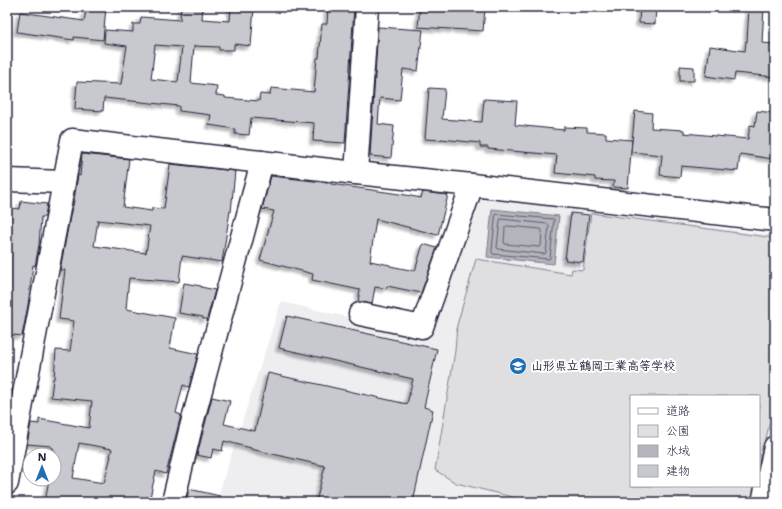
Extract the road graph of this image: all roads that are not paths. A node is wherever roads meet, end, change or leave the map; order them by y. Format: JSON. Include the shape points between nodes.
{"nodes":[{"id":1,"x":367,"y":7,"type":"edge"},
{"id":2,"x":262,"y":162,"type":"junction"},
{"id":3,"x":356,"y":173,"type":"junction"},
{"id":4,"x":7,"y":180,"type":"edge"},
{"id":5,"x":64,"y":182,"type":"junction"},
{"id":6,"x":472,"y":185,"type":"junction"},
{"id":7,"x":775,"y":220,"type":"edge"},
{"id":8,"x":360,"y":314,"type":"dead end"},
{"id":9,"x":775,"y":447,"type":"edge"},
{"id":10,"x":7,"y":483,"type":"edge"},
{"id":11,"x":174,"y":502,"type":"edge"},
{"id":12,"x":763,"y":502,"type":"edge"}],
"edges":[{"from":1,"to":3,"type":"street"},
{"from":2,"to":3,"type":"street"},
{"from":2,"to":5,"type":"street","via":[[72,140]]},
{"from":2,"to":11,"type":"street","via":[[190,431]]},
{"from":3,"to":6,"type":"street"},
{"from":4,"to":5,"type":"street"},
{"from":5,"to":10,"type":"street"},
{"from":6,"to":7,"type":"street"},
{"from":6,"to":8,"type":"street","via":[[422,327]]},
{"from":9,"to":12,"type":"street"}]}
